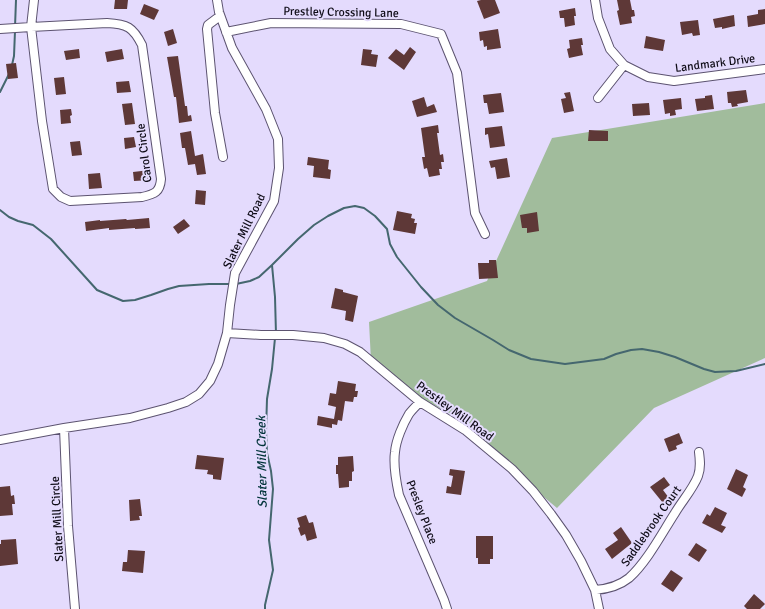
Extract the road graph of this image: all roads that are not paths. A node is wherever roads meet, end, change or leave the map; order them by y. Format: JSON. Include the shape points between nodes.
{"nodes":[{"id":1,"x":34,"y":0,"type":"edge"},
{"id":2,"x":217,"y":0,"type":"edge"},
{"id":3,"x":595,"y":0,"type":"edge"},
{"id":4,"x":220,"y":16,"type":"junction"},
{"id":5,"x":31,"y":27,"type":"junction"},
{"id":6,"x":0,"y":29,"type":"edge"},
{"id":7,"x":226,"y":32,"type":"junction"},
{"id":8,"x":624,"y":65,"type":"junction"},
{"id":9,"x":765,"y":69,"type":"edge"},
{"id":10,"x":598,"y":98,"type":"dead end"},
{"id":11,"x":223,"y":157,"type":"dead end"},
{"id":12,"x":485,"y":234,"type":"dead end"},
{"id":13,"x":227,"y":333,"type":"junction"},
{"id":14,"x":420,"y":402,"type":"junction"},
{"id":15,"x":64,"y":428,"type":"junction"},
{"id":16,"x":0,"y":440,"type":"edge"},
{"id":17,"x":698,"y":452,"type":"dead end"},
{"id":18,"x":595,"y":590,"type":"junction"},
{"id":19,"x":75,"y":609,"type":"edge"},
{"id":20,"x":447,"y":609,"type":"edge"},
{"id":21,"x":599,"y":609,"type":"edge"}],
"edges":[{"from":1,"to":5,"type":"street","name":"Carol Circle"},
{"from":2,"to":4,"type":"street","name":"Slater Mill Road"},
{"from":3,"to":8,"type":"street","name":"Landmark Drive","via":[[598,18],[610,49]]},
{"from":4,"to":7,"type":"street","name":"Slater Mill Road"},
{"from":4,"to":11,"type":"street","via":[[208,25],[207,29],[215,113]]},
{"from":5,"to":5,"type":"street","name":"Carol Circle","via":[[116,23],[133,30],[143,52],[161,179],[156,192],[142,197],[70,201],[62,198],[53,189]]},
{"from":5,"to":6,"type":"street"},
{"from":7,"to":12,"type":"street","name":"Prestley Crossing Lane","via":[[271,23],[401,24],[441,34],[457,73],[475,213]]},
{"from":7,"to":13,"type":"street","name":"Slater Mill Road","via":[[232,48],[266,109],[278,139],[279,168],[274,201],[235,273]]},
{"from":8,"to":9,"type":"street","name":"Landmark Drive","via":[[648,77],[674,81]]},
{"from":8,"to":10,"type":"street"},
{"from":13,"to":14,"type":"street","name":"Prestley Mill Road","via":[[324,338],[345,344],[360,352]]},
{"from":13,"to":15,"type":"street","name":"Slater Mill Road","via":[[210,381],[199,394],[186,402],[130,418]]},
{"from":14,"to":18,"type":"street","name":"Prestley Mill Road","via":[[466,430],[512,469],[533,491],[566,535]]},
{"from":14,"to":20,"type":"street","name":"Presley Place","via":[[410,413],[401,430],[395,451],[396,479],[399,495]]},
{"from":15,"to":16,"type":"street","name":"Slater Mill Road"},
{"from":15,"to":19,"type":"street","name":"Slater Mill Circle"},
{"from":17,"to":18,"type":"street","name":"Saddlebrook Court","via":[[698,476],[639,567],[618,586]]},
{"from":18,"to":21,"type":"street","name":"Prestley Mill Road"}]}
